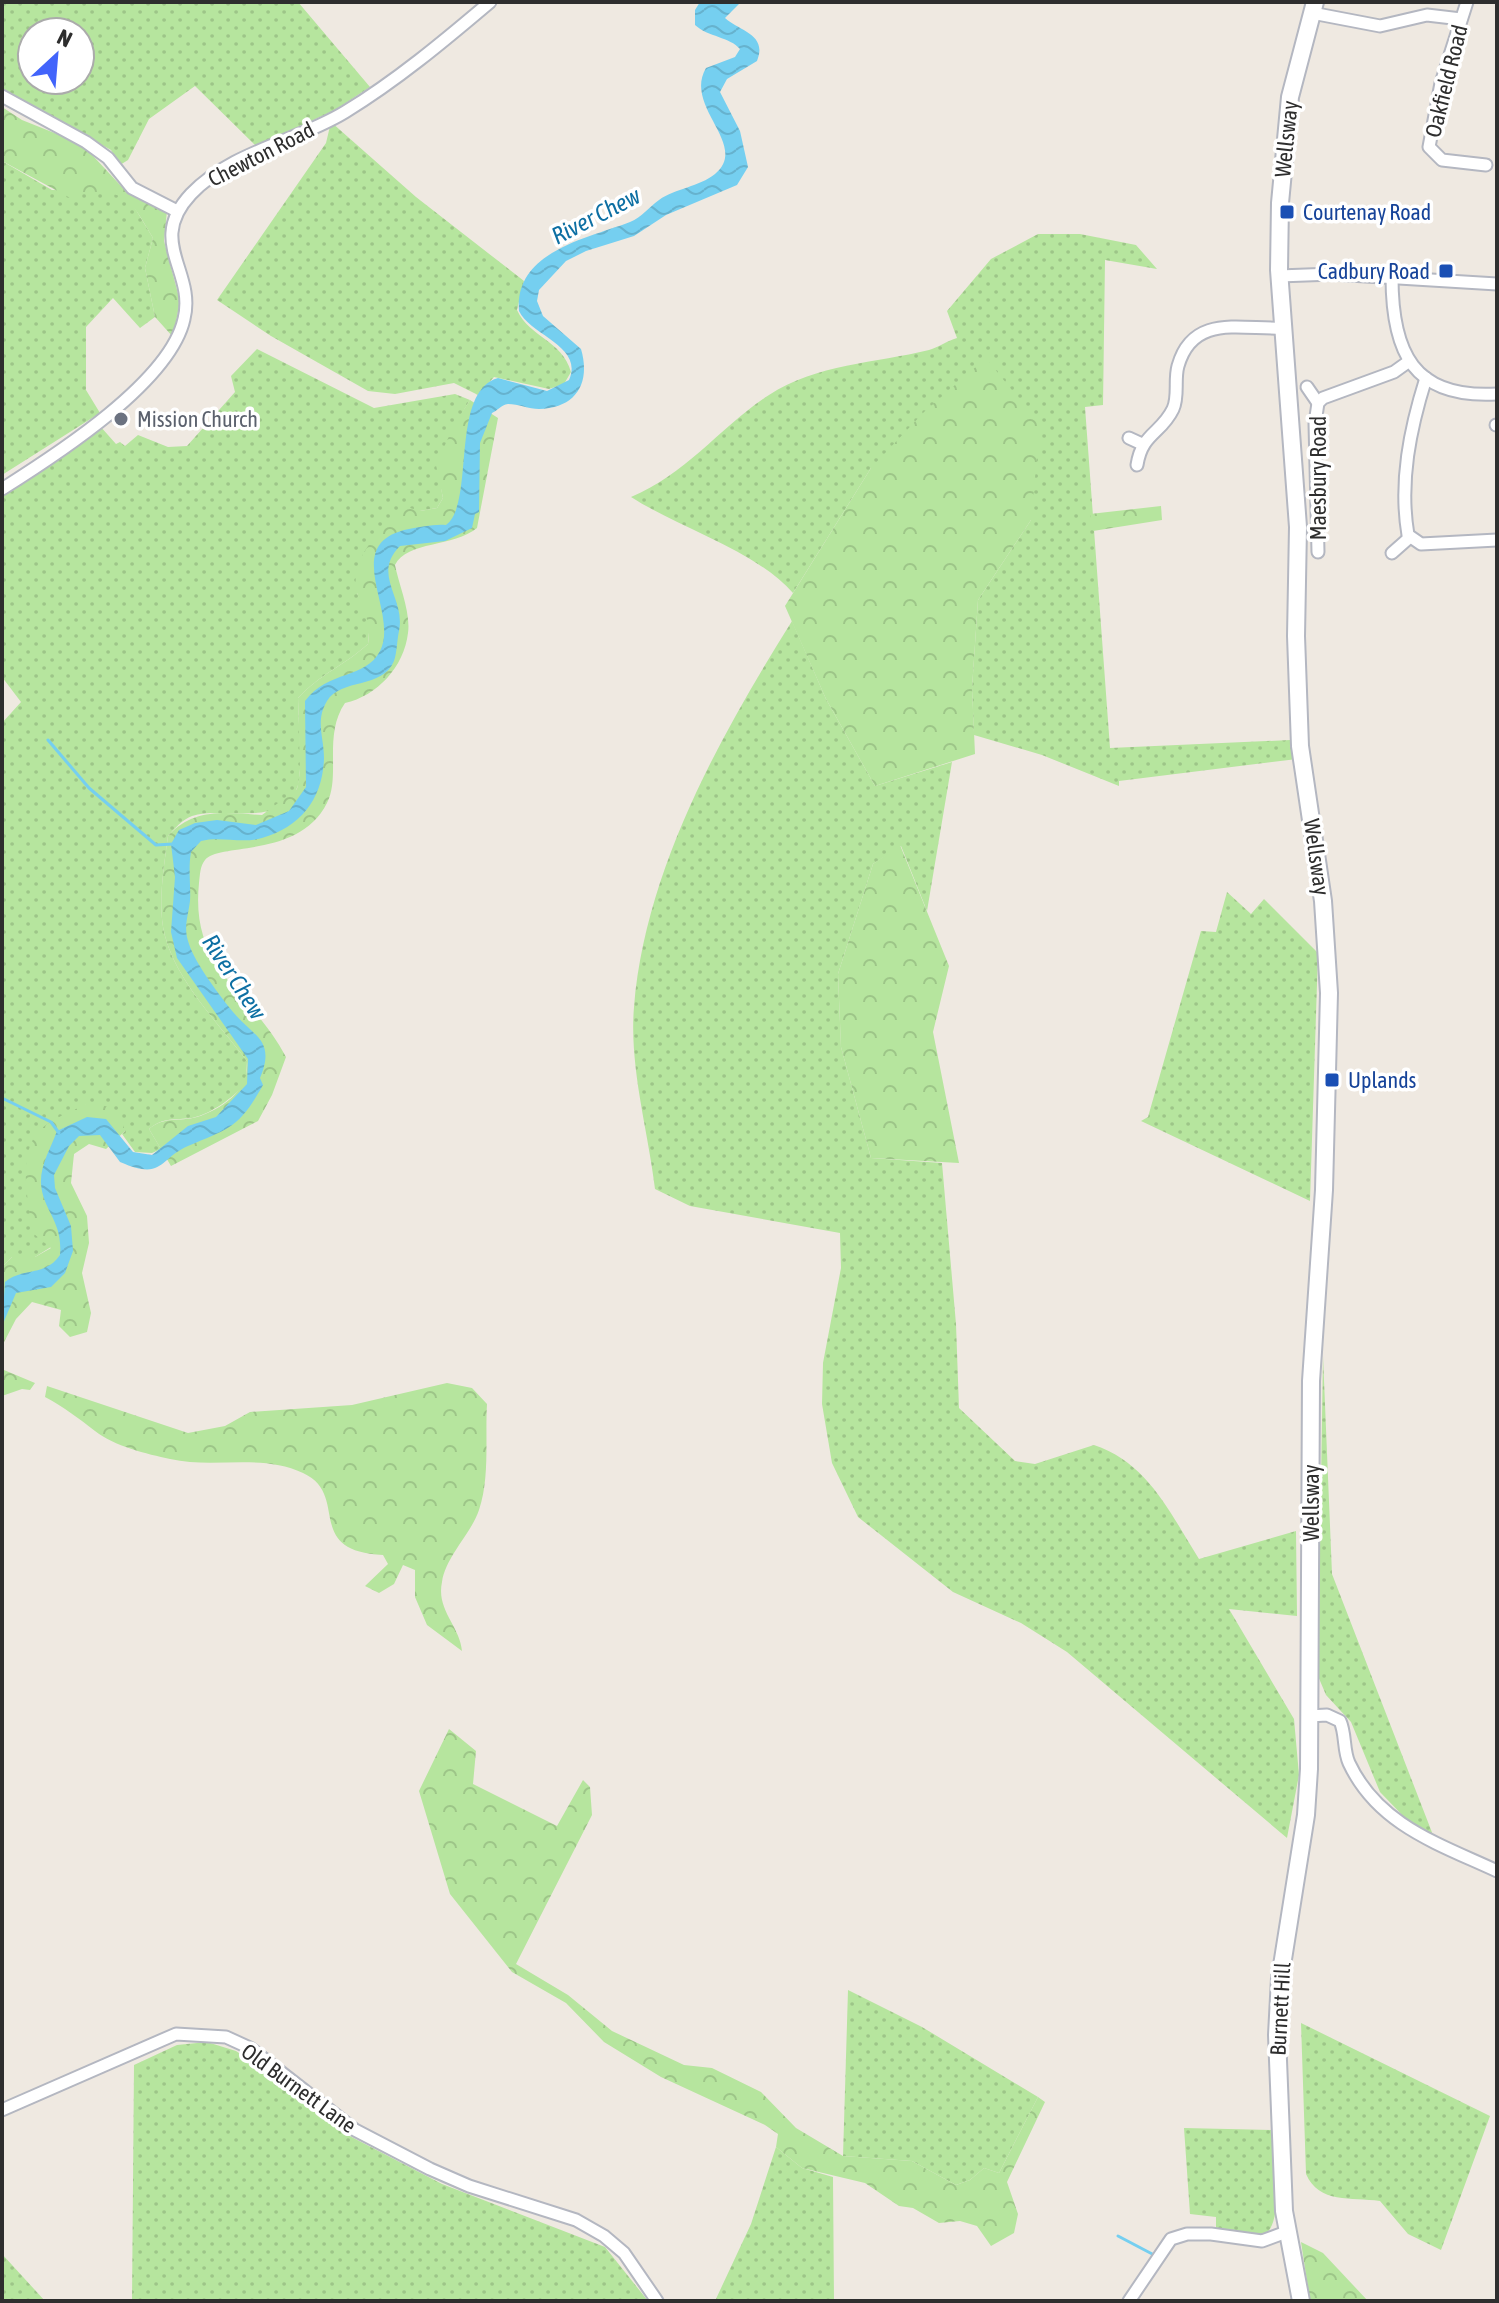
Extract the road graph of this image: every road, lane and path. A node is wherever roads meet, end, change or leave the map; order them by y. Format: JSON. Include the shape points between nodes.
{"nodes":[{"id":1,"x":490,"y":2,"type":"edge"},
{"id":2,"x":1467,"y":2,"type":"edge"},
{"id":3,"x":1313,"y":7,"type":"edge"},
{"id":4,"x":1461,"y":19,"type":"junction"},
{"id":5,"x":2,"y":96,"type":"edge"},
{"id":6,"x":1486,"y":165,"type":"dead end"},
{"id":7,"x":177,"y":211,"type":"junction"},
{"id":8,"x":1279,"y":276,"type":"junction"},
{"id":9,"x":1392,"y":277,"type":"junction"},
{"id":10,"x":1497,"y":284,"type":"edge"},
{"id":11,"x":1283,"y":328,"type":"junction"},
{"id":12,"x":1408,"y":362,"type":"junction"},
{"id":13,"x":1426,"y":378,"type":"junction"},
{"id":14,"x":1307,"y":387,"type":"dead end"},
{"id":15,"x":1497,"y":394,"type":"edge"},
{"id":16,"x":1318,"y":403,"type":"junction"},
{"id":17,"x":1129,"y":438,"type":"dead end"},
{"id":18,"x":1142,"y":444,"type":"junction"},
{"id":19,"x":1137,"y":465,"type":"dead end"},
{"id":20,"x":2,"y":489,"type":"edge"},
{"id":21,"x":1409,"y":538,"type":"junction"},
{"id":22,"x":1493,"y":540,"type":"edge"},
{"id":23,"x":1318,"y":552,"type":"dead end"},
{"id":24,"x":1392,"y":553,"type":"dead end"},
{"id":25,"x":1491,"y":554,"type":"dead end"},
{"id":26,"x":1309,"y":1716,"type":"junction"},
{"id":27,"x":1497,"y":1871,"type":"edge"},
{"id":28,"x":2,"y":2110,"type":"edge"},
{"id":29,"x":1289,"y":2231,"type":"junction"},
{"id":30,"x":657,"y":2301,"type":"edge"},
{"id":31,"x":1129,"y":2301,"type":"edge"},
{"id":32,"x":1301,"y":2301,"type":"edge"}],
"edges":[{"from":1,"to":7,"type":"street","name":"Chewton Road","via":[[344,113],[229,165]]},
{"from":2,"to":4,"type":"street","name":"Oakfield Road"},
{"from":3,"to":4,"type":"street","via":[[1380,26],[1427,15]]},
{"from":3,"to":8,"type":"main road","name":"Wellsway","via":[[1286,126]]},
{"from":4,"to":6,"type":"street","name":"Oakfield Road","via":[[1429,147],[1442,160]]},
{"from":5,"to":7,"type":"street","via":[[86,142],[108,158],[132,188]]},
{"from":7,"to":20,"type":"street","via":[[172,251],[186,302],[169,355],[117,406]]},
{"from":8,"to":9,"type":"street"},
{"from":8,"to":11,"type":"main road","name":"Wellsway"},
{"from":9,"to":10,"type":"street"},
{"from":9,"to":12,"type":"street","via":[[1395,324]]},
{"from":11,"to":18,"type":"street","via":[[1224,325],[1199,334],[1183,351],[1177,368],[1173,409]]},
{"from":11,"to":26,"type":"main road","name":"Wellsway","via":[[1298,527],[1298,714],[1323,901],[1329,993],[1324,1190],[1311,1381]]},
{"from":12,"to":13,"type":"street"},
{"from":12,"to":16,"type":"street","name":"Maesbury Road"},
{"from":13,"to":15,"type":"street","via":[[1460,392]]},
{"from":13,"to":21,"type":"street","via":[[1406,462]]},
{"from":14,"to":16,"type":"street","name":"Maesbury Road"},
{"from":16,"to":23,"type":"street","name":"Maesbury Road"},
{"from":17,"to":18,"type":"street"},
{"from":18,"to":19,"type":"street"},
{"from":21,"to":22,"type":"street","via":[[1421,544]]},
{"from":21,"to":24,"type":"street"},
{"from":22,"to":25,"type":"street"},
{"from":26,"to":27,"type":"street","via":[[1340,1721],[1347,1760],[1378,1808],[1412,1832]]},
{"from":26,"to":29,"type":"main road","name":"Burnett Hill","via":[[1306,1815],[1278,2010],[1280,2168]]},
{"from":28,"to":30,"type":"street","name":"Old Burnett Lane","via":[[176,2034],[226,2037],[250,2048],[355,2130],[417,2163],[469,2186],[576,2220],[604,2236],[624,2253]]},
{"from":29,"to":31,"type":"street","via":[[1262,2241],[1211,2234],[1171,2239]]},
{"from":29,"to":32,"type":"main road","name":"Burnett Hill"}]}
